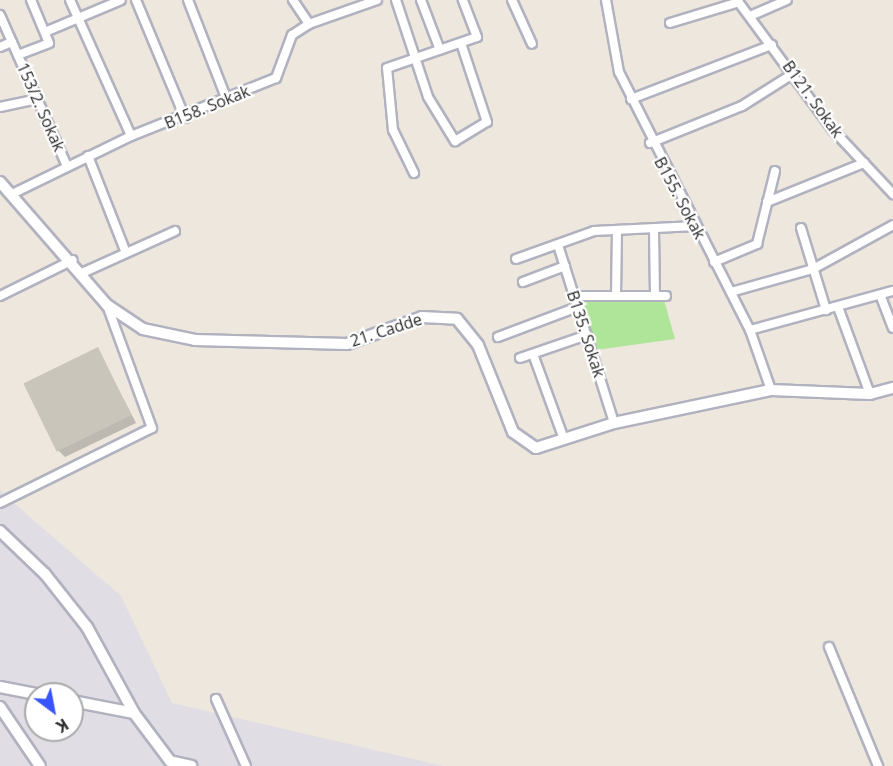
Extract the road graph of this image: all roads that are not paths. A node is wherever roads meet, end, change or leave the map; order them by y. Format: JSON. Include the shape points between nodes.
{"nodes":[{"id":1,"x":31,"y":0,"type":"edge"},
{"id":2,"x":70,"y":0,"type":"edge"},
{"id":3,"x":121,"y":0,"type":"edge"},
{"id":4,"x":136,"y":0,"type":"edge"},
{"id":5,"x":188,"y":0,"type":"edge"},
{"id":6,"x":293,"y":0,"type":"edge"},
{"id":7,"x":377,"y":0,"type":"edge"},
{"id":8,"x":396,"y":0,"type":"edge"},
{"id":9,"x":421,"y":0,"type":"edge"},
{"id":10,"x":463,"y":0,"type":"edge"},
{"id":11,"x":512,"y":0,"type":"edge"},
{"id":12,"x":606,"y":0,"type":"edge"},
{"id":13,"x":787,"y":0,"type":"edge"},
{"id":14,"x":738,"y":1,"type":"edge"},
{"id":15,"x":0,"y":15,"type":"edge"},
{"id":16,"x":750,"y":16,"type":"junction"},
{"id":17,"x":80,"y":17,"type":"junction"},
{"id":18,"x":670,"y":23,"type":"dead end"},
{"id":19,"x":309,"y":24,"type":"junction"},
{"id":20,"x":45,"y":32,"type":"junction"},
{"id":21,"x":12,"y":42,"type":"junction"},
{"id":22,"x":461,"y":43,"type":"junction"},
{"id":23,"x":532,"y":44,"type":"dead end"},
{"id":24,"x":772,"y":45,"type":"junction"},
{"id":25,"x":0,"y":46,"type":"edge"},
{"id":26,"x":440,"y":51,"type":"junction"},
{"id":27,"x":18,"y":56,"type":"junction"},
{"id":28,"x":416,"y":59,"type":"junction"},
{"id":29,"x":794,"y":73,"type":"junction"},
{"id":30,"x":37,"y":99,"type":"junction"},
{"id":31,"x":631,"y":99,"type":"junction"},
{"id":32,"x":227,"y":100,"type":"junction"},
{"id":33,"x":0,"y":107,"type":"edge"},
{"id":34,"x":185,"y":118,"type":"junction"},
{"id":35,"x":131,"y":136,"type":"junction"},
{"id":36,"x":650,"y":143,"type":"junction"},
{"id":37,"x":88,"y":156,"type":"junction"},
{"id":38,"x":864,"y":163,"type":"junction"},
{"id":39,"x":67,"y":166,"type":"junction"},
{"id":40,"x":775,"y":171,"type":"dead end"},
{"id":41,"x":414,"y":173,"type":"dead end"},
{"id":42,"x":0,"y":182,"type":"edge"},
{"id":43,"x":12,"y":194,"type":"junction"},
{"id":44,"x":893,"y":194,"type":"edge"},
{"id":45,"x":767,"y":202,"type":"junction"},
{"id":46,"x":893,"y":225,"type":"edge"},
{"id":47,"x":696,"y":226,"type":"junction"},
{"id":48,"x":801,"y":228,"type":"dead end"},
{"id":49,"x":175,"y":231,"type":"dead end"},
{"id":50,"x":617,"y":231,"type":"junction"},
{"id":51,"x":654,"y":231,"type":"junction"},
{"id":52,"x":558,"y":245,"type":"junction"},
{"id":53,"x":126,"y":253,"type":"junction"},
{"id":54,"x":516,"y":259,"type":"dead end"},
{"id":55,"x":73,"y":261,"type":"junction"},
{"id":56,"x":714,"y":262,"type":"junction"},
{"id":57,"x":565,"y":266,"type":"junction"},
{"id":58,"x":813,"y":269,"type":"junction"},
{"id":59,"x":82,"y":273,"type":"junction"},
{"id":60,"x":523,"y":282,"type":"dead end"},
{"id":61,"x":893,"y":291,"type":"edge"},
{"id":62,"x":731,"y":292,"type":"junction"},
{"id":63,"x":616,"y":295,"type":"junction"},
{"id":64,"x":655,"y":295,"type":"junction"},
{"id":65,"x":0,"y":296,"type":"edge"},
{"id":66,"x":574,"y":296,"type":"junction"},
{"id":67,"x":666,"y":296,"type":"dead end"},
{"id":68,"x":881,"y":297,"type":"junction"},
{"id":69,"x":107,"y":305,"type":"junction"},
{"id":70,"x":578,"y":307,"type":"junction"},
{"id":71,"x":838,"y":307,"type":"junction"},
{"id":72,"x":825,"y":310,"type":"junction"},
{"id":73,"x":893,"y":328,"type":"edge"},
{"id":74,"x":750,"y":330,"type":"junction"},
{"id":75,"x":587,"y":335,"type":"junction"},
{"id":76,"x":498,"y":337,"type":"dead end"},
{"id":77,"x":533,"y":354,"type":"junction"},
{"id":78,"x":520,"y":358,"type":"dead end"},
{"id":79,"x":893,"y":388,"type":"edge"},
{"id":80,"x":771,"y":390,"type":"junction"},
{"id":81,"x":870,"y":394,"type":"junction"},
{"id":82,"x":614,"y":423,"type":"junction"},
{"id":83,"x":564,"y":439,"type":"junction"},
{"id":84,"x":0,"y":503,"type":"edge"},
{"id":85,"x":0,"y":531,"type":"edge"},
{"id":86,"x":829,"y":647,"type":"dead end"},
{"id":87,"x":0,"y":687,"type":"edge"},
{"id":88,"x":24,"y":692,"type":"edge"},
{"id":89,"x":216,"y":699,"type":"dead end"},
{"id":90,"x":84,"y":703,"type":"edge"},
{"id":91,"x":0,"y":707,"type":"edge"},
{"id":92,"x":134,"y":713,"type":"junction"},
{"id":93,"x":166,"y":764,"type":"edge"},
{"id":94,"x":40,"y":766,"type":"edge"},
{"id":95,"x":190,"y":766,"type":"edge"},
{"id":96,"x":246,"y":766,"type":"edge"},
{"id":97,"x":878,"y":766,"type":"edge"}],
"edges":[{"from":1,"to":20,"type":"street"},
{"from":2,"to":17,"type":"street"},
{"from":3,"to":17,"type":"street"},
{"from":4,"to":34,"type":"street"},
{"from":5,"to":32,"type":"street"},
{"from":6,"to":19,"type":"street"},
{"from":7,"to":19,"type":"street","name":"B158. Sokak"},
{"from":8,"to":28,"type":"street"},
{"from":9,"to":26,"type":"street"},
{"from":10,"to":22,"type":"street","via":[[477,38]]},
{"from":11,"to":23,"type":"street"},
{"from":12,"to":31,"type":"street","name":"B155. Sokak","via":[[619,72]]},
{"from":13,"to":16,"type":"street"},
{"from":14,"to":16,"type":"street","name":"B121. Sokak"},
{"from":14,"to":18,"type":"street"},
{"from":15,"to":21,"type":"street","name":"153/2. Sokak"},
{"from":16,"to":24,"type":"street","name":"B121. Sokak"},
{"from":17,"to":20,"type":"street"},
{"from":17,"to":35,"type":"street"},
{"from":19,"to":32,"type":"street","name":"B158. Sokak","via":[[291,36],[276,78]]},
{"from":20,"to":27,"type":"street","via":[[49,43]]},
{"from":21,"to":25,"type":"street"},
{"from":21,"to":27,"type":"street","name":"153/2. Sokak"},
{"from":22,"to":26,"type":"street"},
{"from":22,"to":28,"type":"street","via":[[487,122],[455,141],[428,97]]},
{"from":24,"to":29,"type":"street","name":"B121. Sokak"},
{"from":24,"to":31,"type":"street"},
{"from":26,"to":28,"type":"street"},
{"from":27,"to":30,"type":"street","name":"153/2. Sokak"},
{"from":28,"to":41,"type":"street","via":[[387,68],[393,130]]},
{"from":29,"to":36,"type":"street","via":[[742,106]]},
{"from":29,"to":38,"type":"street","name":"B121. Sokak","via":[[833,130]]},
{"from":30,"to":33,"type":"street"},
{"from":30,"to":39,"type":"street","name":"153/2. Sokak"},
{"from":31,"to":36,"type":"street","name":"B155. Sokak"},
{"from":32,"to":34,"type":"street","name":"B158. Sokak"},
{"from":34,"to":35,"type":"street","name":"B158. Sokak"},
{"from":35,"to":37,"type":"street","name":"B158. Sokak"},
{"from":36,"to":47,"type":"street","name":"B155. Sokak"},
{"from":37,"to":39,"type":"street","name":"B158. Sokak"},
{"from":37,"to":53,"type":"street"},
{"from":38,"to":44,"type":"street","name":"B121. Sokak"},
{"from":38,"to":45,"type":"street"},
{"from":39,"to":43,"type":"street","name":"B158. Sokak"},
{"from":40,"to":45,"type":"street"},
{"from":42,"to":43,"type":"main road","name":"21. Cadde"},
{"from":43,"to":55,"type":"main road","name":"21. Cadde"},
{"from":45,"to":56,"type":"street","via":[[757,244]]},
{"from":46,"to":58,"type":"street"},
{"from":47,"to":51,"type":"street"},
{"from":47,"to":56,"type":"street","name":"B155. Sokak"},
{"from":48,"to":58,"type":"street"},
{"from":49,"to":53,"type":"street"},
{"from":50,"to":51,"type":"street"},
{"from":50,"to":52,"type":"street","via":[[594,231]]},
{"from":50,"to":63,"type":"street"},
{"from":51,"to":64,"type":"street"},
{"from":52,"to":54,"type":"street"},
{"from":52,"to":57,"type":"street","name":"B135. Sokak"},
{"from":53,"to":59,"type":"street"},
{"from":55,"to":59,"type":"main road","name":"21. Cadde"},
{"from":55,"to":65,"type":"street"},
{"from":56,"to":62,"type":"street","name":"B155. Sokak"},
{"from":57,"to":60,"type":"street"},
{"from":57,"to":66,"type":"street","name":"B135. Sokak"},
{"from":58,"to":62,"type":"street"},
{"from":58,"to":72,"type":"street"},
{"from":59,"to":69,"type":"main road","name":"21. Cadde"},
{"from":61,"to":68,"type":"street"},
{"from":62,"to":74,"type":"street","name":"B155. Sokak"},
{"from":63,"to":64,"type":"street"},
{"from":63,"to":66,"type":"street"},
{"from":64,"to":67,"type":"street"},
{"from":66,"to":70,"type":"street","name":"B135. Sokak"},
{"from":68,"to":71,"type":"street"},
{"from":68,"to":73,"type":"street"},
{"from":69,"to":83,"type":"main road","name":"21. Cadde","via":[[143,329],[195,340],[277,345],[347,344],[422,317],[457,319],[469,328],[522,442],[536,448]]},
{"from":69,"to":84,"type":"street","via":[[152,428]]},
{"from":70,"to":75,"type":"street","name":"B135. Sokak"},
{"from":70,"to":76,"type":"street"},
{"from":71,"to":72,"type":"street"},
{"from":71,"to":81,"type":"street"},
{"from":72,"to":74,"type":"street"},
{"from":74,"to":80,"type":"street","name":"B155. Sokak"},
{"from":75,"to":77,"type":"street"},
{"from":75,"to":82,"type":"street","name":"B135. Sokak"},
{"from":77,"to":78,"type":"street"},
{"from":77,"to":83,"type":"street"},
{"from":79,"to":81,"type":"main road","name":"21. Cadde"},
{"from":80,"to":81,"type":"main road","name":"21. Cadde"},
{"from":80,"to":82,"type":"main road","name":"21. Cadde"},
{"from":82,"to":83,"type":"main road","name":"21. Cadde"},
{"from":85,"to":92,"type":"main road","via":[[45,574],[87,627]]},
{"from":86,"to":97,"type":"street"},
{"from":87,"to":88,"type":"main road"},
{"from":89,"to":96,"type":"street"},
{"from":90,"to":92,"type":"main road"},
{"from":91,"to":94,"type":"main road"},
{"from":92,"to":93,"type":"main road"},
{"from":93,"to":95,"type":"main road"}]}
